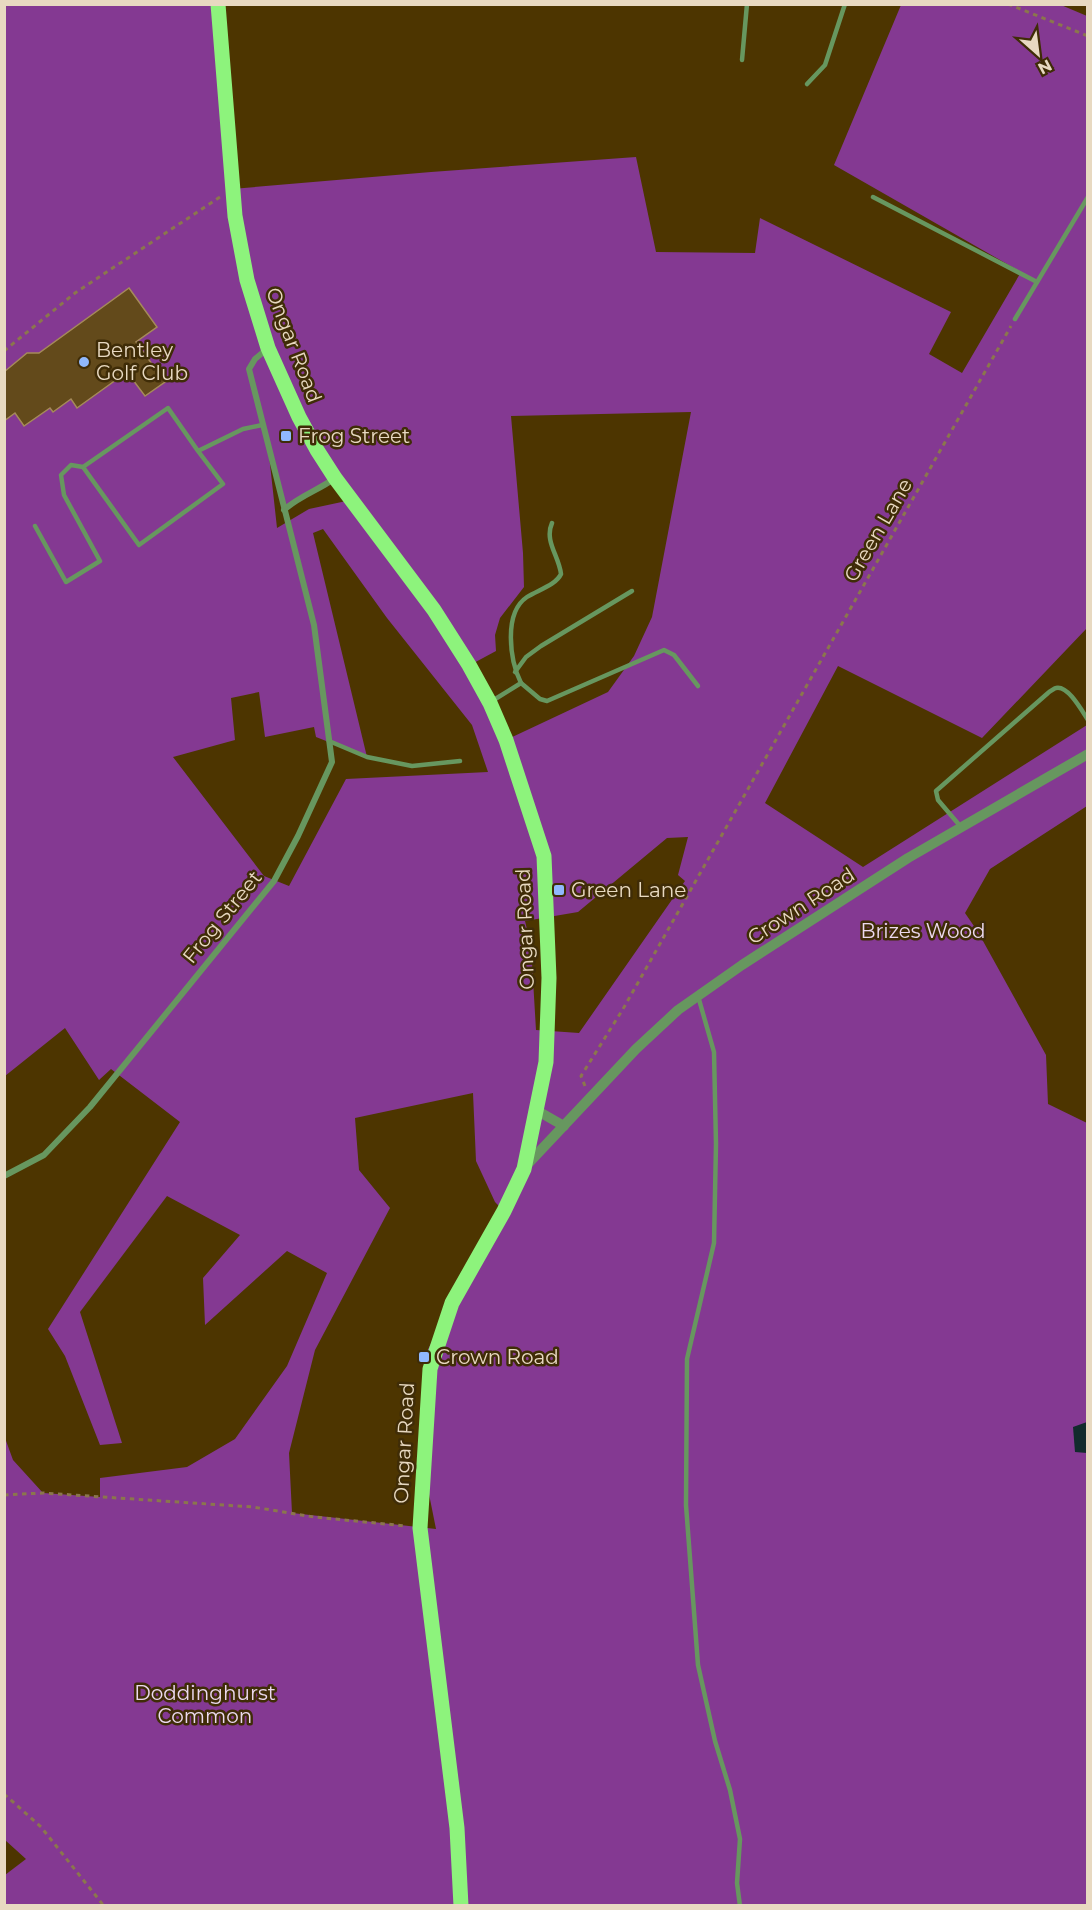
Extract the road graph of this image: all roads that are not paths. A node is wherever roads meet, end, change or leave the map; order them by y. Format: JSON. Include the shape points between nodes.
{"nodes":[{"id":1,"x":218,"y":4,"type":"edge"},
{"id":2,"x":747,"y":4,"type":"edge"},
{"id":3,"x":844,"y":4,"type":"edge"},
{"id":4,"x":742,"y":60,"type":"dead end"},
{"id":5,"x":807,"y":84,"type":"dead end"},
{"id":6,"x":873,"y":197,"type":"dead end"},
{"id":7,"x":1088,"y":197,"type":"edge"},
{"id":8,"x":1037,"y":282,"type":"junction"},
{"id":9,"x":1015,"y":319,"type":"road end"},
{"id":10,"x":268,"y":348,"type":"junction"},
{"id":11,"x":262,"y":426,"type":"junction"},
{"id":12,"x":198,"y":451,"type":"junction"},
{"id":13,"x":83,"y":467,"type":"junction"},
{"id":14,"x":335,"y":478,"type":"junction"},
{"id":15,"x":285,"y":510,"type":"junction"},
{"id":16,"x":552,"y":523,"type":"dead end"},
{"id":17,"x":35,"y":526,"type":"dead end"},
{"id":18,"x":632,"y":591,"type":"dead end"},
{"id":19,"x":515,"y":672,"type":"junction"},
{"id":20,"x":521,"y":683,"type":"junction"},
{"id":21,"x":698,"y":686,"type":"dead end"},
{"id":22,"x":490,"y":703,"type":"junction"},
{"id":23,"x":1088,"y":720,"type":"edge"},
{"id":24,"x":329,"y":741,"type":"junction"},
{"id":25,"x":1088,"y":754,"type":"edge"},
{"id":26,"x":460,"y":761,"type":"dead end"},
{"id":27,"x":961,"y":827,"type":"junction"},
{"id":28,"x":698,"y":996,"type":"junction"},
{"id":29,"x":536,"y":1110,"type":"junction"},
{"id":30,"x":564,"y":1126,"type":"junction"},
{"id":31,"x":524,"y":1169,"type":"junction"},
{"id":32,"x":4,"y":1176,"type":"edge"},
{"id":33,"x":461,"y":1905,"type":"edge"},
{"id":34,"x":740,"y":1905,"type":"edge"}],
"edges":[{"from":1,"to":10,"type":"main road","name":"Ongar Road","via":[[232,189],[247,280]]},
{"from":2,"to":4,"type":"lane"},
{"from":3,"to":5,"type":"lane","via":[[825,65]]},
{"from":6,"to":8,"type":"lane"},
{"from":7,"to":8,"type":"lane"},
{"from":8,"to":9,"type":"lane"},
{"from":10,"to":11,"type":"street","name":"Frog Street","via":[[249,369]]},
{"from":10,"to":14,"type":"main road","name":"Ongar Road","via":[[299,417]]},
{"from":11,"to":12,"type":"lane","via":[[243,429]]},
{"from":11,"to":15,"type":"street","name":"Frog Street"},
{"from":12,"to":13,"type":"lane","via":[[168,408]]},
{"from":12,"to":13,"type":"lane","via":[[222,484],[138,545]]},
{"from":13,"to":17,"type":"lane","via":[[71,465],[61,475],[64,495],[100,561],[66,582]]},
{"from":14,"to":15,"type":"street"},
{"from":14,"to":22,"type":"main road","name":"Ongar Road","via":[[434,610]]},
{"from":15,"to":24,"type":"street","name":"Frog Street","via":[[314,625]]},
{"from":16,"to":19,"type":"lane","via":[[549,538],[561,574],[526,598],[516,610],[511,624]]},
{"from":18,"to":19,"type":"lane","via":[[541,646]]},
{"from":19,"to":20,"type":"lane"},
{"from":20,"to":21,"type":"lane","via":[[547,701],[664,650],[674,655]]},
{"from":20,"to":22,"type":"lane"},
{"from":22,"to":29,"type":"main road","name":"Ongar Road","via":[[544,856],[549,978],[547,1050]]},
{"from":23,"to":27,"type":"lane","via":[[1062,688],[1048,693],[936,791],[938,800]]},
{"from":24,"to":26,"type":"lane","via":[[368,757],[412,766]]},
{"from":24,"to":32,"type":"street","name":"Frog Street","via":[[332,762],[274,881],[90,1107],[44,1155]]},
{"from":25,"to":27,"type":"street","name":"Crown Road"},
{"from":27,"to":28,"type":"street","name":"Crown Road"},
{"from":28,"to":30,"type":"street","name":"Crown Road","via":[[636,1049]]},
{"from":28,"to":34,"type":"lane","via":[[714,1052],[714,1243],[687,1359],[686,1505],[698,1665],[740,1839]]},
{"from":29,"to":30,"type":"street"},
{"from":29,"to":31,"type":"main road","name":"Ongar Road"},
{"from":30,"to":31,"type":"street","name":"Crown Road"},
{"from":31,"to":33,"type":"main road","name":"Ongar Road","via":[[452,1303],[430,1369],[420,1528],[457,1828]]}]}
